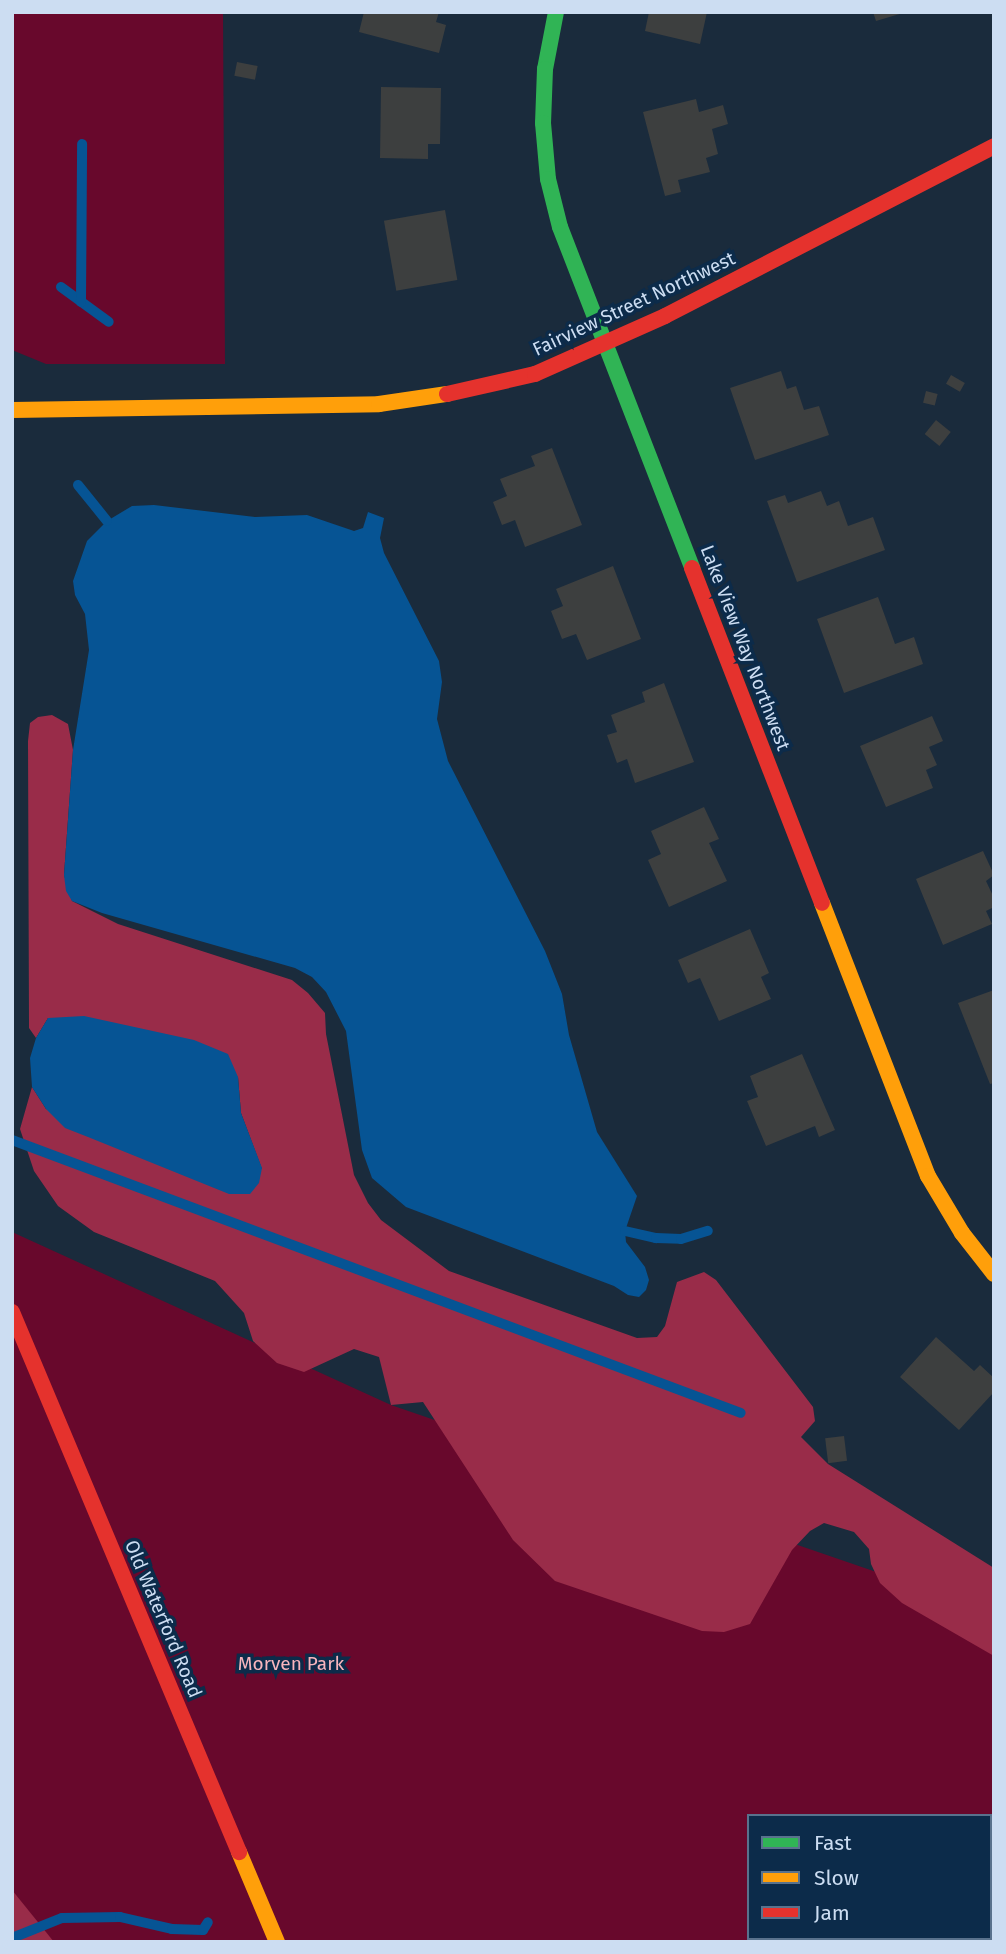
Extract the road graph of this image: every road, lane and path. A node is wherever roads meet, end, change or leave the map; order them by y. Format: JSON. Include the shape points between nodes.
{"nodes":[{"id":1,"x":556,"y":12,"type":"edge"},
{"id":2,"x":994,"y":146,"type":"edge"},
{"id":3,"x":605,"y":346,"type":"junction"},
{"id":4,"x":12,"y":410,"type":"edge"},
{"id":5,"x":994,"y":1274,"type":"edge"},
{"id":6,"x":12,"y":1312,"type":"edge"},
{"id":7,"x":277,"y":1942,"type":"edge"}],
"edges":[{"from":1,"to":3,"type":"street","name":"Lake View Way Northwest","via":[[545,69],[548,179],[560,227]]},
{"from":2,"to":3,"type":"street","name":"Fairview Street Northwest"},
{"from":3,"to":4,"type":"street","name":"Fairview Street Northwest","via":[[535,374],[379,404]]},
{"from":3,"to":5,"type":"street","name":"Lake View Way Northwest","via":[[928,1176],[962,1233]]},
{"from":6,"to":7,"type":"street","name":"Old Waterford Road"}]}
